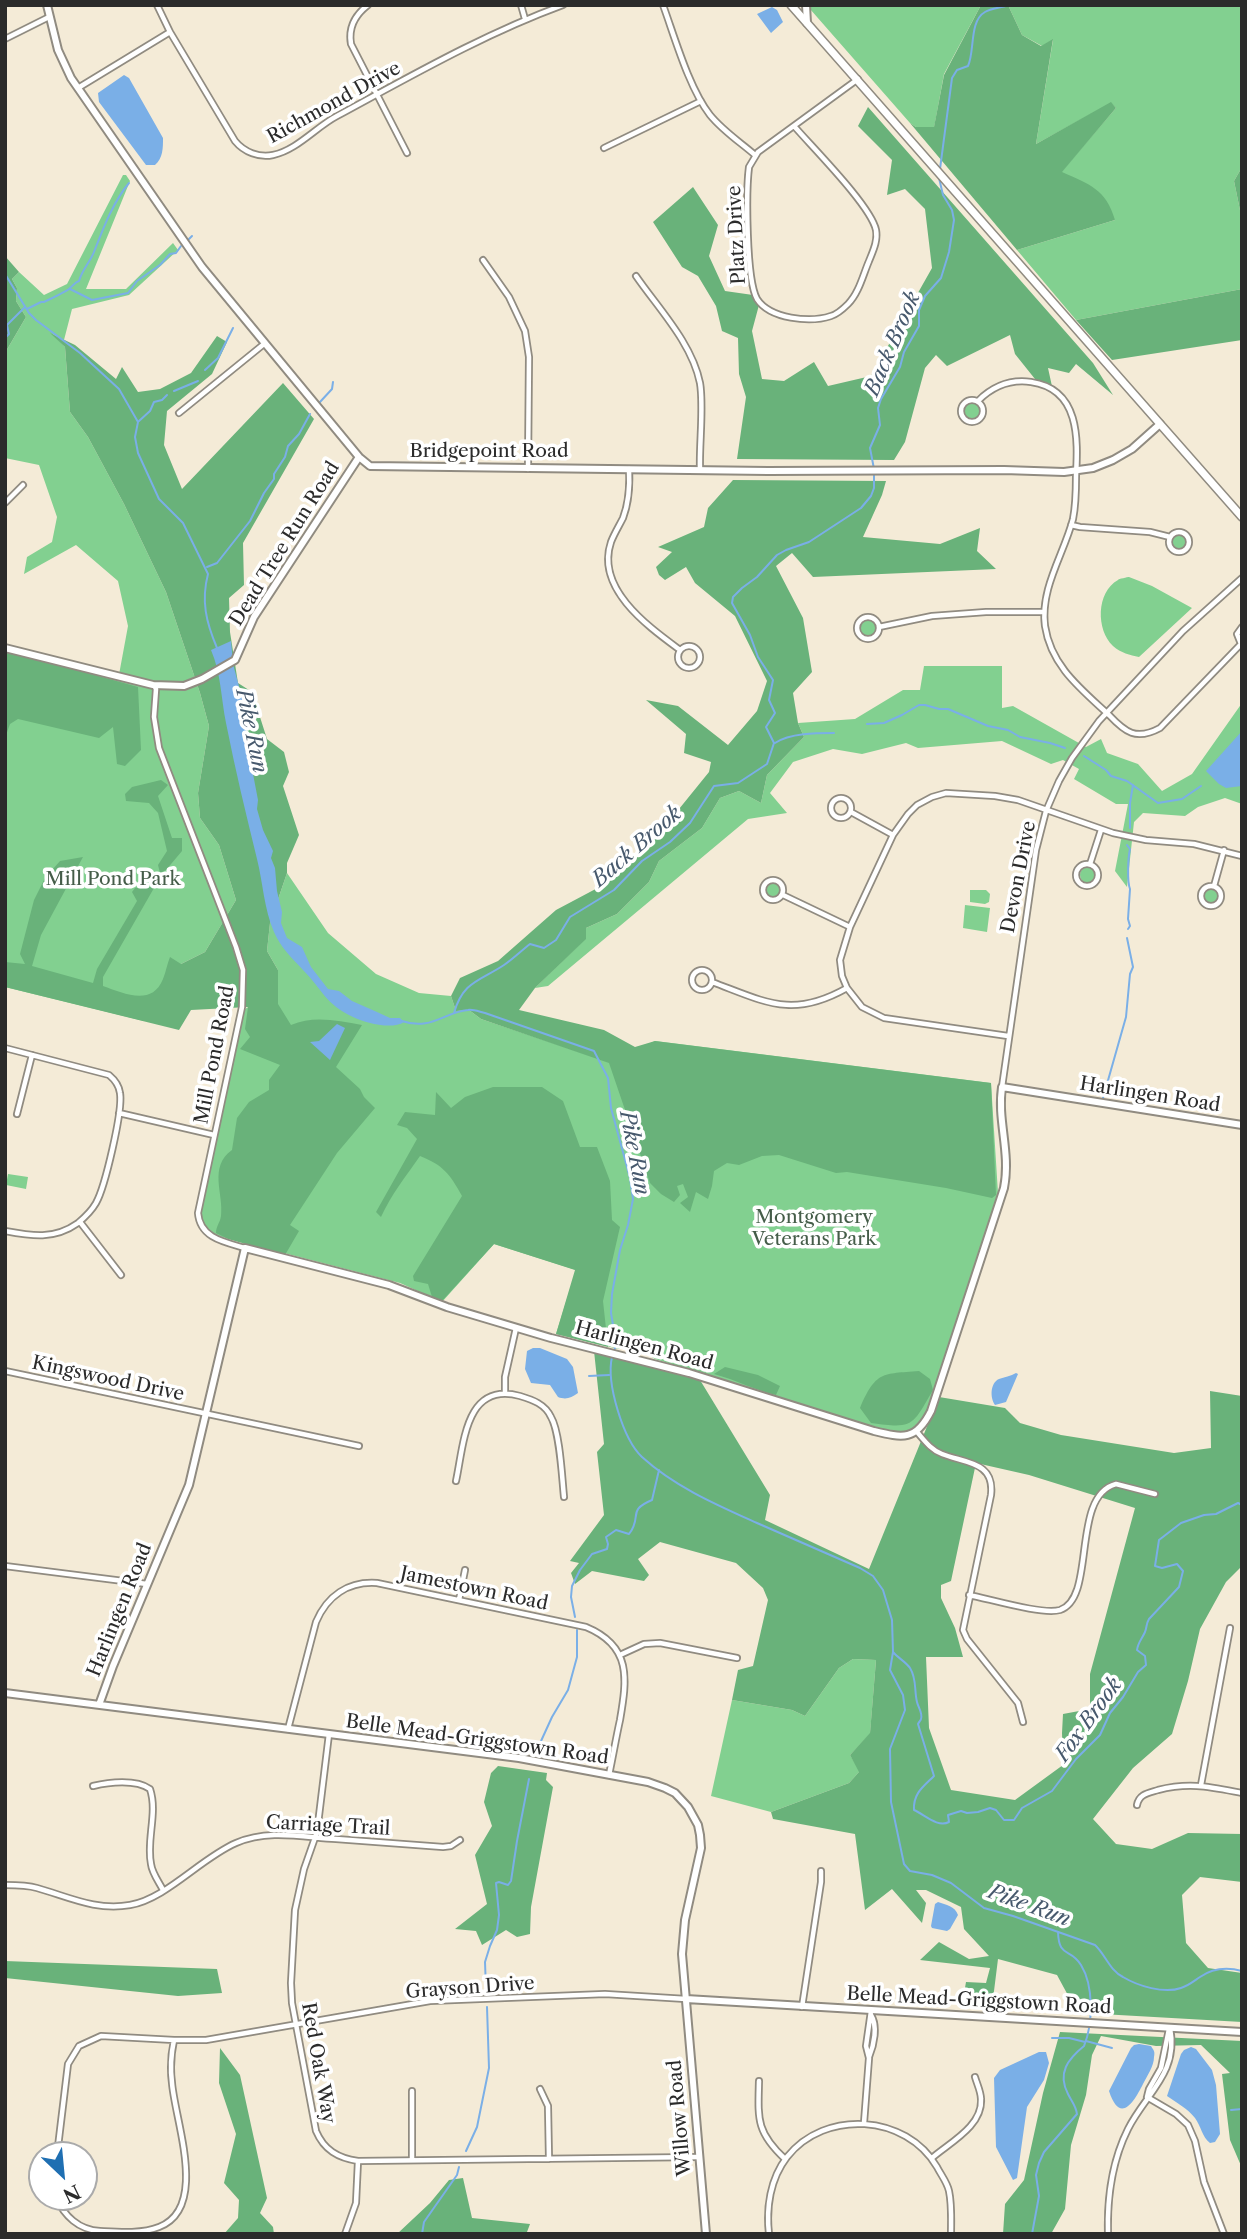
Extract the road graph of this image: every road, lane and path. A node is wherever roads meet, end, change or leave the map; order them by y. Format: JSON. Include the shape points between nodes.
{"nodes":[{"id":1,"x":47,"y":5,"type":"edge"},
{"id":2,"x":157,"y":5,"type":"edge"},
{"id":3,"x":368,"y":5,"type":"edge"},
{"id":4,"x":521,"y":5,"type":"edge"},
{"id":5,"x":563,"y":5,"type":"edge"},
{"id":6,"x":663,"y":5,"type":"edge"},
{"id":7,"x":791,"y":5,"type":"edge"},
{"id":8,"x":806,"y":5,"type":"edge"},
{"id":9,"x":49,"y":17,"type":"junction"},
{"id":10,"x":525,"y":19,"type":"junction"},
{"id":11,"x":807,"y":23,"type":"junction"},
{"id":12,"x":170,"y":32,"type":"junction"},
{"id":13,"x":5,"y":38,"type":"edge"},
{"id":14,"x":858,"y":79,"type":"junction"},
{"id":15,"x":78,"y":88,"type":"junction"},
{"id":16,"x":377,"y":94,"type":"junction"},
{"id":17,"x":701,"y":101,"type":"junction"},
{"id":18,"x":794,"y":126,"type":"junction"},
{"id":19,"x":604,"y":148,"type":"dead end"},
{"id":20,"x":407,"y":153,"type":"dead end"},
{"id":21,"x":755,"y":155,"type":"junction"},
{"id":22,"x":483,"y":260,"type":"dead end"},
{"id":23,"x":636,"y":276,"type":"dead end"},
{"id":24,"x":264,"y":344,"type":"junction"},
{"id":25,"x":978,"y":401,"type":"junction"},
{"id":26,"x":179,"y":413,"type":"dead end"},
{"id":27,"x":1160,"y":424,"type":"junction"},
{"id":28,"x":359,"y":457,"type":"junction"},
{"id":29,"x":528,"y":468,"type":"junction"},
{"id":30,"x":629,"y":469,"type":"junction"},
{"id":31,"x":700,"y":470,"type":"junction"},
{"id":32,"x":1077,"y":471,"type":"junction"},
{"id":33,"x":23,"y":485,"type":"dead end"},
{"id":34,"x":5,"y":503,"type":"edge"},
{"id":35,"x":1242,"y":517,"type":"edge"},
{"id":36,"x":1071,"y":525,"type":"junction"},
{"id":37,"x":1170,"y":537,"type":"junction"},
{"id":38,"x":1242,"y":578,"type":"edge"},
{"id":39,"x":1044,"y":612,"type":"junction"},
{"id":40,"x":879,"y":627,"type":"junction"},
{"id":41,"x":1242,"y":627,"type":"edge"},
{"id":42,"x":1241,"y":644,"type":"edge"},
{"id":43,"x":5,"y":648,"type":"edge"},
{"id":44,"x":680,"y":650,"type":"junction"},
{"id":45,"x":153,"y":685,"type":"junction"},
{"id":46,"x":1107,"y":713,"type":"junction"},
{"id":47,"x":850,"y":811,"type":"junction"},
{"id":48,"x":1046,"y":811,"type":"junction"},
{"id":49,"x":1101,"y":830,"type":"junction"},
{"id":50,"x":893,"y":835,"type":"junction"},
{"id":51,"x":1224,"y":850,"type":"junction"},
{"id":52,"x":1242,"y":856,"type":"edge"},
{"id":53,"x":1090,"y":864,"type":"junction"},
{"id":54,"x":1214,"y":886,"type":"junction"},
{"id":55,"x":783,"y":895,"type":"junction"},
{"id":56,"x":850,"y":927,"type":"junction"},
{"id":57,"x":712,"y":982,"type":"junction"},
{"id":58,"x":847,"y":988,"type":"junction"},
{"id":59,"x":1008,"y":1036,"type":"junction"},
{"id":60,"x":5,"y":1048,"type":"edge"},
{"id":61,"x":32,"y":1055,"type":"junction"},
{"id":62,"x":1002,"y":1087,"type":"junction"},
{"id":63,"x":120,"y":1113,"type":"junction"},
{"id":64,"x":18,"y":1114,"type":"dead end"},
{"id":65,"x":1242,"y":1125,"type":"edge"},
{"id":66,"x":214,"y":1135,"type":"junction"},
{"id":67,"x":80,"y":1222,"type":"junction"},
{"id":68,"x":5,"y":1231,"type":"edge"},
{"id":69,"x":245,"y":1248,"type":"junction"},
{"id":70,"x":121,"y":1275,"type":"dead end"},
{"id":71,"x":516,"y":1328,"type":"junction"},
{"id":72,"x":5,"y":1371,"type":"edge"},
{"id":73,"x":505,"y":1393,"type":"junction"},
{"id":74,"x":206,"y":1414,"type":"junction"},
{"id":75,"x":917,"y":1432,"type":"junction"},
{"id":76,"x":359,"y":1446,"type":"dead end"},
{"id":77,"x":457,"y":1481,"type":"dead end"},
{"id":78,"x":1154,"y":1494,"type":"dead end"},
{"id":79,"x":564,"y":1497,"type":"dead end"},
{"id":80,"x":5,"y":1566,"type":"edge"},
{"id":81,"x":465,"y":1570,"type":"dead end"},
{"id":82,"x":147,"y":1584,"type":"junction"},
{"id":83,"x":969,"y":1595,"type":"junction"},
{"id":84,"x":459,"y":1600,"type":"junction"},
{"id":85,"x":1230,"y":1628,"type":"dead end"},
{"id":86,"x":620,"y":1655,"type":"junction"},
{"id":87,"x":737,"y":1658,"type":"dead end"},
{"id":88,"x":5,"y":1693,"type":"edge"},
{"id":89,"x":99,"y":1704,"type":"junction"},
{"id":90,"x":1023,"y":1721,"type":"dead end"},
{"id":91,"x":288,"y":1729,"type":"junction"},
{"id":92,"x":329,"y":1734,"type":"junction"},
{"id":93,"x":609,"y":1775,"type":"junction"},
{"id":94,"x":1201,"y":1785,"type":"junction"},
{"id":95,"x":93,"y":1786,"type":"dead end"},
{"id":96,"x":1242,"y":1793,"type":"edge"},
{"id":97,"x":1137,"y":1805,"type":"dead end"},
{"id":98,"x":316,"y":1838,"type":"junction"},
{"id":99,"x":460,"y":1840,"type":"dead end"},
{"id":100,"x":821,"y":1871,"type":"dead end"},
{"id":101,"x":5,"y":1885,"type":"edge"},
{"id":102,"x":163,"y":1890,"type":"junction"},
{"id":103,"x":686,"y":1999,"type":"junction"},
{"id":104,"x":802,"y":2007,"type":"junction"},
{"id":105,"x":871,"y":2013,"type":"junction"},
{"id":106,"x":296,"y":2024,"type":"junction"},
{"id":107,"x":1170,"y":2028,"type":"junction"},
{"id":108,"x":1242,"y":2032,"type":"edge"},
{"id":109,"x":174,"y":2040,"type":"junction"},
{"id":110,"x":975,"y":2077,"type":"dead end"},
{"id":111,"x":758,"y":2081,"type":"dead end"},
{"id":112,"x":540,"y":2090,"type":"dead end"},
{"id":113,"x":412,"y":2091,"type":"dead end"},
{"id":114,"x":1147,"y":2097,"type":"junction"},
{"id":115,"x":864,"y":2123,"type":"junction"},
{"id":116,"x":59,"y":2141,"type":"edge"},
{"id":117,"x":699,"y":2157,"type":"junction"},
{"id":118,"x":932,"y":2158,"type":"junction"},
{"id":119,"x":549,"y":2159,"type":"junction"},
{"id":120,"x":412,"y":2160,"type":"junction"},
{"id":121,"x":785,"y":2160,"type":"junction"},
{"id":122,"x":358,"y":2161,"type":"junction"},
{"id":123,"x":63,"y":2211,"type":"edge"},
{"id":124,"x":345,"y":2234,"type":"edge"},
{"id":125,"x":706,"y":2234,"type":"edge"},
{"id":126,"x":769,"y":2234,"type":"edge"},
{"id":127,"x":951,"y":2234,"type":"edge"},
{"id":128,"x":1108,"y":2234,"type":"edge"},
{"id":129,"x":1224,"y":2234,"type":"edge"}],
"edges":[{"from":1,"to":9,"type":"street"},
{"from":2,"to":12,"type":"street","name":"Richmond Drive"},
{"from":3,"to":16,"type":"street","via":[[356,16],[349,36]]},
{"from":4,"to":10,"type":"street"},
{"from":5,"to":10,"type":"street","name":"Richmond Drive"},
{"from":6,"to":17,"type":"street"},
{"from":7,"to":11,"type":"highway"},
{"from":8,"to":11,"type":"street"},
{"from":9,"to":13,"type":"street"},
{"from":9,"to":15,"type":"street","via":[[62,61]]},
{"from":10,"to":16,"type":"street","name":"Richmond Drive"},
{"from":11,"to":14,"type":"highway"},
{"from":12,"to":15,"type":"street"},
{"from":12,"to":16,"type":"street","name":"Richmond Drive","via":[[229,133],[252,153],[282,152]]},
{"from":14,"to":18,"type":"street"},
{"from":14,"to":27,"type":"highway"},
{"from":15,"to":24,"type":"street","via":[[193,254]]},
{"from":16,"to":20,"type":"street"},
{"from":17,"to":19,"type":"street"},
{"from":17,"to":21,"type":"street","via":[[711,117]]},
{"from":18,"to":21,"type":"street"},
{"from":18,"to":21,"type":"street","name":"Platz Drive","via":[[868,212],[876,232],[855,296],[839,313],[785,317],[757,299],[751,279],[748,180]]},
{"from":22,"to":29,"type":"street","via":[[509,297],[525,331]]},
{"from":23,"to":31,"type":"street","via":[[696,370]]},
{"from":24,"to":26,"type":"street"},
{"from":24,"to":28,"type":"street"},
{"from":25,"to":25,"type":"street","via":[[967,400],[962,406],[965,420],[981,417],[983,407]]},
{"from":25,"to":32,"type":"street","via":[[994,388],[1016,381],[1039,383],[1056,392],[1074,420]]},
{"from":27,"to":32,"type":"street","name":"Bridgepoint Road","via":[[1121,455]]},
{"from":27,"to":35,"type":"highway"},
{"from":28,"to":29,"type":"street","name":"Bridgepoint Road","via":[[379,467]]},
{"from":28,"to":45,"type":"street","name":"Dead Tree Run Road","via":[[254,617],[233,662],[188,685]]},
{"from":29,"to":30,"type":"street","name":"Bridgepoint Road"},
{"from":30,"to":31,"type":"street","name":"Bridgepoint Road"},
{"from":30,"to":44,"type":"street","via":[[629,499],[607,559],[611,577],[640,619]]},
{"from":31,"to":32,"type":"street","name":"Bridgepoint Road"},
{"from":32,"to":36,"type":"street"},
{"from":33,"to":34,"type":"street"},
{"from":36,"to":37,"type":"street"},
{"from":36,"to":39,"type":"street","via":[[1048,587]]},
{"from":37,"to":37,"type":"street","via":[[1170,548],[1176,552],[1188,547],[1184,533]]},
{"from":38,"to":46,"type":"street","name":"Devon Drive","via":[[1183,631]]},
{"from":39,"to":40,"type":"street","via":[[932,616]]},
{"from":39,"to":46,"type":"street","via":[[1047,637],[1057,661]]},
{"from":40,"to":40,"type":"street","via":[[876,620],[866,617],[857,630],[871,638]]},
{"from":41,"to":42,"type":"street","via":[[1237,634]]},
{"from":42,"to":46,"type":"street","via":[[1152,733],[1128,731]]},
{"from":43,"to":45,"type":"street","name":"Dead Tree Run Road"},
{"from":44,"to":44,"type":"street","via":[[683,667],[699,662],[693,646]]},
{"from":45,"to":66,"type":"street","name":"Mill Pond Road","via":[[159,748],[243,970],[242,1007]]},
{"from":46,"to":48,"type":"street","name":"Devon Drive","via":[[1072,758]]},
{"from":47,"to":47,"type":"street","via":[[850,804],[842,798],[831,805],[837,818],[847,817]]},
{"from":47,"to":50,"type":"street"},
{"from":48,"to":49,"type":"street"},
{"from":48,"to":50,"type":"street","via":[[1005,797],[946,793],[917,805]]},
{"from":48,"to":59,"type":"street","name":"Devon Drive","via":[[1035,850]]},
{"from":49,"to":51,"type":"street"},
{"from":49,"to":53,"type":"street"},
{"from":50,"to":56,"type":"street"},
{"from":51,"to":52,"type":"street"},
{"from":51,"to":54,"type":"street"},
{"from":53,"to":53,"type":"street","via":[[1077,870],[1084,886],[1094,884],[1097,878]]},
{"from":54,"to":54,"type":"street","via":[[1201,892],[1207,906],[1221,898]]},
{"from":55,"to":55,"type":"street","via":[[780,882],[764,885],[768,900]]},
{"from":55,"to":56,"type":"street"},
{"from":56,"to":58,"type":"street","via":[[840,960]]},
{"from":57,"to":57,"type":"street","via":[[706,971],[696,972],[692,978],[700,990]]},
{"from":57,"to":58,"type":"street","via":[[767,1003],[790,1006],[824,1000]]},
{"from":58,"to":59,"type":"street","via":[[862,1007],[884,1018]]},
{"from":59,"to":62,"type":"street","name":"Devon Drive"},
{"from":60,"to":61,"type":"street"},
{"from":61,"to":63,"type":"street","via":[[109,1075],[121,1094]]},
{"from":61,"to":64,"type":"street"},
{"from":62,"to":65,"type":"street","name":"Harlingen Road"},
{"from":62,"to":75,"type":"street","via":[[1000,1112],[1007,1160],[1004,1188],[931,1411]]},
{"from":63,"to":66,"type":"street"},
{"from":63,"to":67,"type":"street","via":[[101,1190]]},
{"from":66,"to":69,"type":"street","name":"Mill Pond Road","via":[[198,1220],[210,1236]]},
{"from":67,"to":68,"type":"street","via":[[45,1237]]},
{"from":67,"to":70,"type":"street"},
{"from":69,"to":71,"type":"street","name":"Harlingen Road","via":[[389,1285]]},
{"from":69,"to":74,"type":"street","name":"Harlingen Road"},
{"from":71,"to":73,"type":"street"},
{"from":71,"to":75,"type":"street","name":"Harlingen Road","via":[[701,1376],[888,1434]]},
{"from":72,"to":74,"type":"street","name":"Kingswood Drive"},
{"from":73,"to":77,"type":"street","via":[[489,1397],[473,1411]]},
{"from":73,"to":79,"type":"street","via":[[538,1402],[551,1416]]},
{"from":74,"to":76,"type":"street","name":"Kingswood Drive"},
{"from":74,"to":82,"type":"street","name":"Harlingen Road","via":[[186,1495]]},
{"from":75,"to":83,"type":"street","via":[[936,1451],[976,1464],[990,1479],[991,1495]]},
{"from":78,"to":83,"type":"street","via":[[1116,1484],[1099,1493],[1075,1595],[1061,1609],[1046,1611]]},
{"from":80,"to":82,"type":"street"},
{"from":81,"to":84,"type":"street"},
{"from":82,"to":89,"type":"street","name":"Harlingen Road"},
{"from":83,"to":90,"type":"street","via":[[965,1636],[1018,1703]]},
{"from":84,"to":86,"type":"street","name":"Jamestown Road","via":[[586,1627],[606,1637]]},
{"from":84,"to":91,"type":"street","name":"Jamestown Road","via":[[377,1583],[340,1591],[327,1602],[316,1622]]},
{"from":85,"to":94,"type":"street"},
{"from":86,"to":87,"type":"street","via":[[644,1644],[660,1643]]},
{"from":86,"to":93,"type":"street","via":[[626,1686]]},
{"from":88,"to":89,"type":"street","name":"Belle Mead-Griggstown Road"},
{"from":89,"to":91,"type":"street","name":"Belle Mead-Griggstown Road"},
{"from":91,"to":92,"type":"street","name":"Belle Mead-Griggstown Road"},
{"from":92,"to":93,"type":"street","name":"Belle Mead-Griggstown Road","via":[[519,1758]]},
{"from":92,"to":98,"type":"street","name":"Red Oak Way"},
{"from":93,"to":103,"type":"street","name":"Belle Mead-Griggstown Road","via":[[648,1782],[674,1793],[698,1825],[701,1848],[683,1936]]},
{"from":94,"to":96,"type":"street"},
{"from":94,"to":97,"type":"street","via":[[1147,1793]]},
{"from":95,"to":102,"type":"street","via":[[117,1783],[150,1789],[150,1861]]},
{"from":98,"to":99,"type":"street","name":"Carriage Trail","via":[[443,1847]]},
{"from":98,"to":102,"type":"street","name":"Carriage Trail","via":[[249,1837]]},
{"from":98,"to":106,"type":"street","name":"Red Oak Way","via":[[295,1910],[291,1983]]},
{"from":100,"to":104,"type":"street"},
{"from":101,"to":102,"type":"street","name":"Carriage Trail","via":[[35,1887],[108,1908],[137,1903]]},
{"from":103,"to":104,"type":"street","name":"Belle Mead-Griggstown Road"},
{"from":103,"to":106,"type":"street","name":"Grayson Drive","via":[[605,1994],[430,2001]]},
{"from":103,"to":117,"type":"street","name":"Willow Road"},
{"from":104,"to":105,"type":"street","name":"Belle Mead-Griggstown Road"},
{"from":105,"to":107,"type":"street","name":"Belle Mead-Griggstown Road"},
{"from":105,"to":115,"type":"street"},
{"from":106,"to":109,"type":"street","name":"Grayson Drive"},
{"from":106,"to":122,"type":"street","name":"Red Oak Way","via":[[318,2136],[334,2154]]},
{"from":107,"to":108,"type":"street","name":"Belle Mead-Griggstown Road"},
{"from":107,"to":114,"type":"street","via":[[1170,2063],[1156,2090]]},
{"from":109,"to":116,"type":"street","name":"Grayson Drive","via":[[101,2036],[79,2046],[68,2064]]},
{"from":109,"to":123,"type":"street","via":[[172,2084],[187,2179],[178,2212],[163,2225],[145,2231],[99,2231],[72,2222]]},
{"from":110,"to":118,"type":"street","via":[[981,2099],[976,2120]]},
{"from":111,"to":121,"type":"street","via":[[761,2130]]},
{"from":112,"to":119,"type":"street","via":[[548,2106]]},
{"from":113,"to":120,"type":"street"},
{"from":114,"to":128,"type":"street","via":[[1116,2161]]},
{"from":114,"to":129,"type":"street","via":[[1188,2124]]},
{"from":115,"to":118,"type":"street","via":[[904,2134]]},
{"from":115,"to":121,"type":"street","via":[[825,2130],[795,2148]]},
{"from":117,"to":119,"type":"street","name":"Red Oak Way"},
{"from":117,"to":125,"type":"street","name":"Willow Road"},
{"from":118,"to":127,"type":"street","via":[[949,2190]]},
{"from":119,"to":120,"type":"street","name":"Red Oak Way"},
{"from":120,"to":122,"type":"street","name":"Red Oak Way"},
{"from":121,"to":126,"type":"street","via":[[769,2197]]},
{"from":122,"to":124,"type":"street","via":[[356,2203]]}]}
